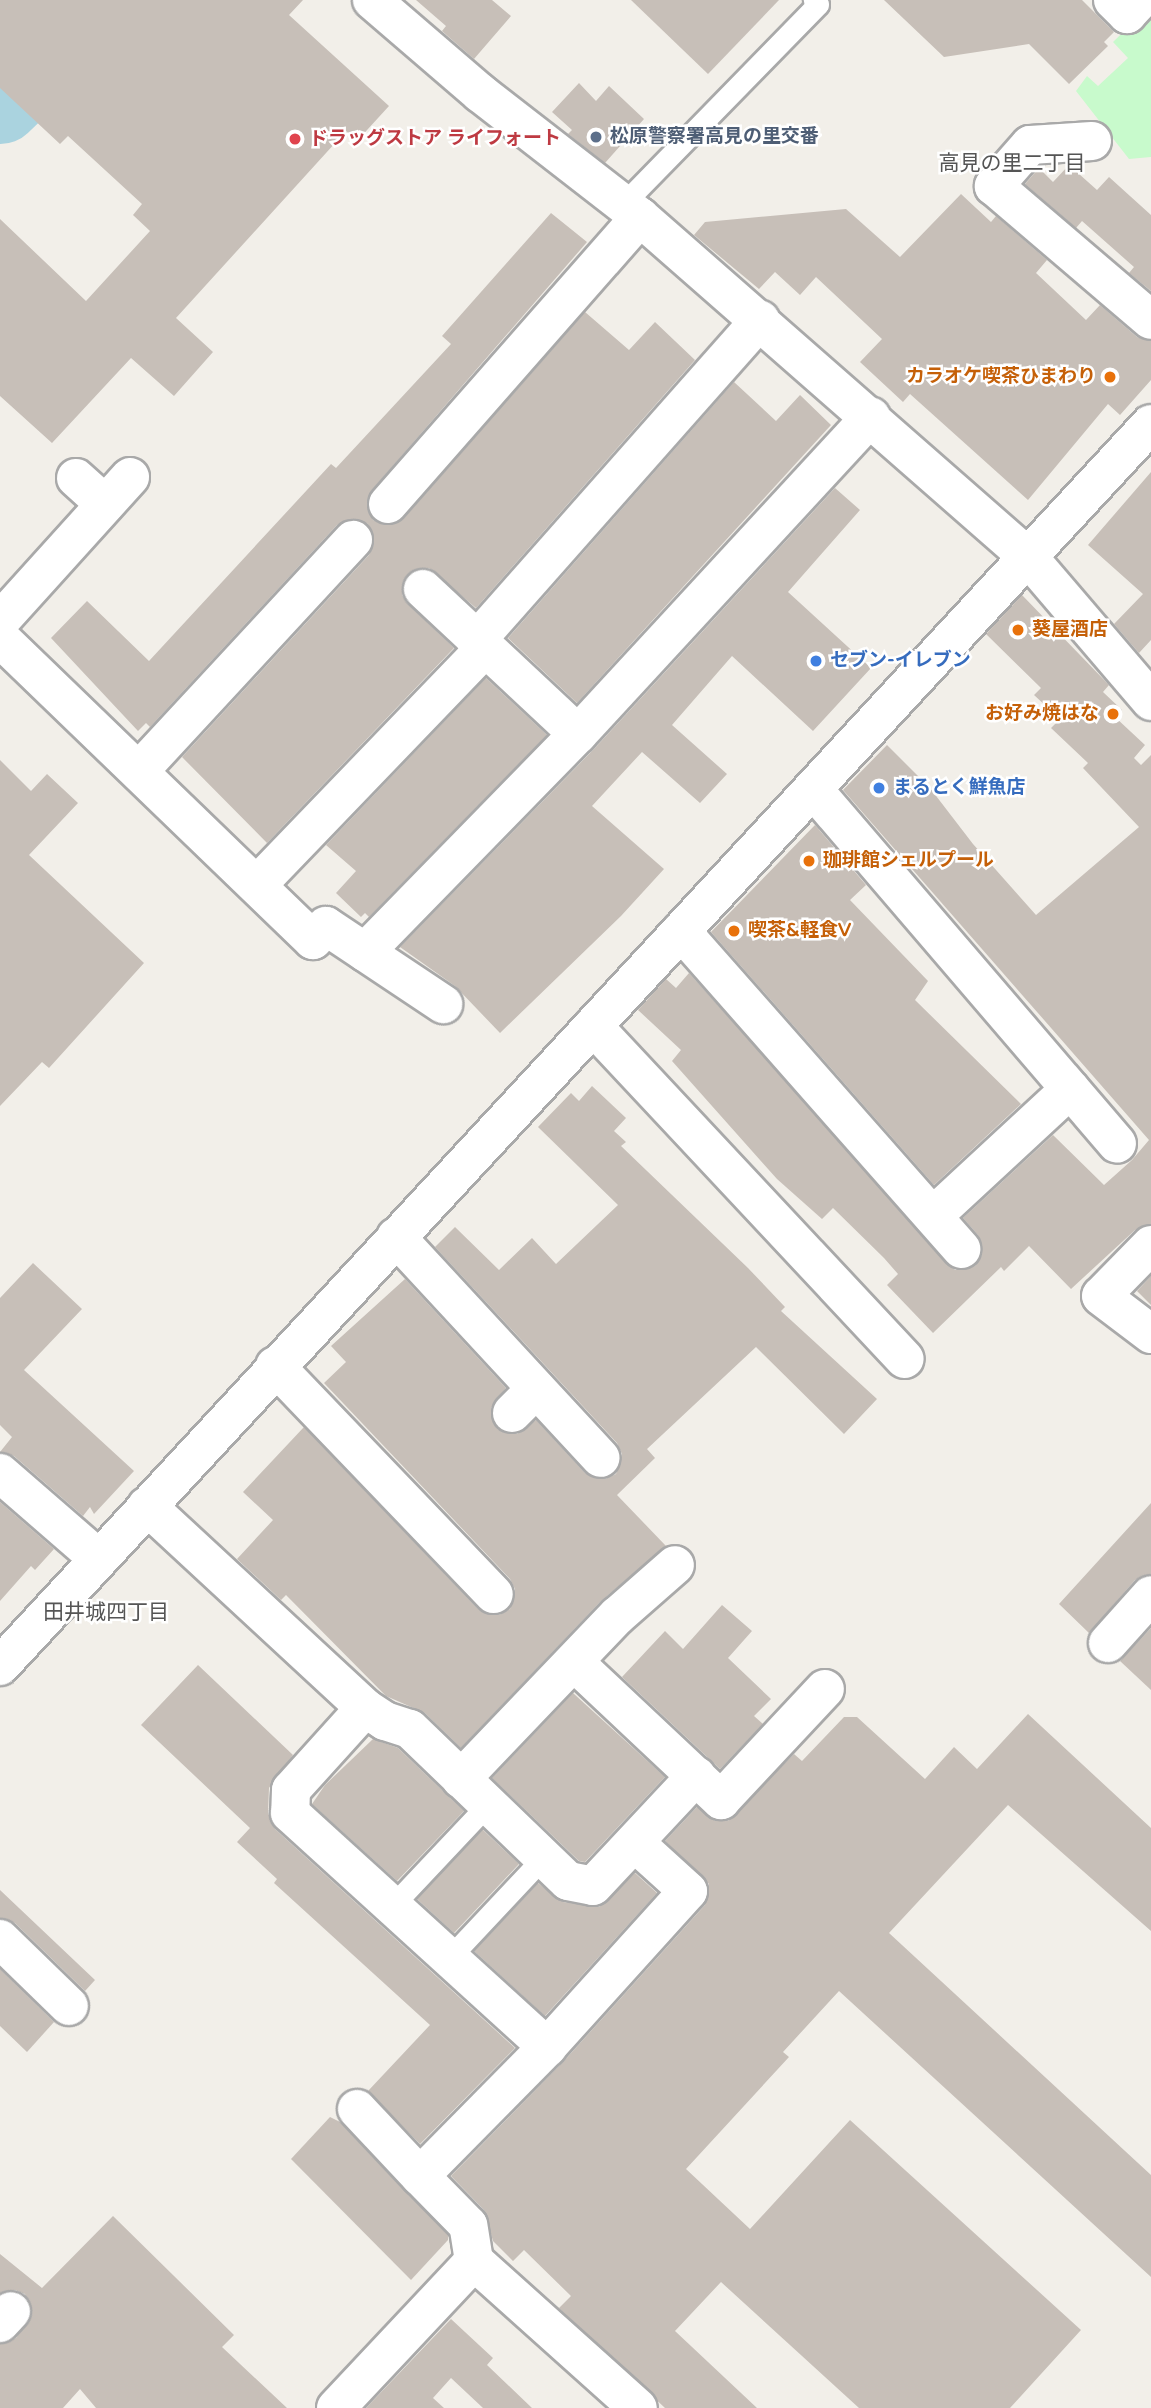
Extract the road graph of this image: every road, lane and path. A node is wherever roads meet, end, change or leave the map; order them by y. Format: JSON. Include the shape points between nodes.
{"nodes":[{"id":1,"x":372,"y":0,"type":"edge"},
{"id":2,"x":814,"y":0,"type":"edge"},
{"id":3,"x":1113,"y":0,"type":"edge"},
{"id":4,"x":1140,"y":0,"type":"edge"},
{"id":5,"x":1092,"y":141,"type":"dead end"},
{"id":6,"x":631,"y":211,"type":"junction"},
{"id":7,"x":760,"y":320,"type":"junction"},
{"id":8,"x":1151,"y":320,"type":"edge"},
{"id":9,"x":871,"y":417,"type":"junction"},
{"id":10,"x":1151,"y":424,"type":"edge"},
{"id":11,"x":76,"y":478,"type":"dead end"},
{"id":12,"x":388,"y":504,"type":"dead end"},
{"id":13,"x":353,"y":540,"type":"dead end"},
{"id":14,"x":1029,"y":558,"type":"junction"},
{"id":15,"x":423,"y":589,"type":"dead end"},
{"id":16,"x":0,"y":621,"type":"edge"},
{"id":17,"x":0,"y":638,"type":"edge"},
{"id":18,"x":480,"y":645,"type":"junction"},
{"id":19,"x":1151,"y":701,"type":"edge"},
{"id":20,"x":578,"y":734,"type":"junction"},
{"id":21,"x":139,"y":771,"type":"junction"},
{"id":22,"x":813,"y":789,"type":"junction"},
{"id":23,"x":257,"y":885,"type":"junction"},
{"id":24,"x":681,"y":931,"type":"junction"},
{"id":25,"x":365,"y":952,"type":"junction"},
{"id":26,"x":443,"y":1004,"type":"dead end"},
{"id":27,"x":593,"y":1026,"type":"junction"},
{"id":28,"x":1070,"y":1088,"type":"junction"},
{"id":29,"x":1117,"y":1143,"type":"dead end"},
{"id":30,"x":933,"y":1216,"type":"junction"},
{"id":31,"x":396,"y":1237,"type":"junction"},
{"id":32,"x":1151,"y":1245,"type":"edge"},
{"id":33,"x":961,"y":1249,"type":"dead end"},
{"id":34,"x":1151,"y":1334,"type":"edge"},
{"id":35,"x":905,"y":1359,"type":"dead end"},
{"id":36,"x":275,"y":1366,"type":"junction"},
{"id":37,"x":601,"y":1458,"type":"dead end"},
{"id":38,"x":0,"y":1473,"type":"edge"},
{"id":39,"x":147,"y":1506,"type":"junction"},
{"id":40,"x":99,"y":1559,"type":"junction"},
{"id":41,"x":676,"y":1565,"type":"dead end"},
{"id":42,"x":494,"y":1594,"type":"dead end"},
{"id":43,"x":1151,"y":1595,"type":"edge"},
{"id":44,"x":1108,"y":1643,"type":"dead end"},
{"id":45,"x":574,"y":1662,"type":"junction"},
{"id":46,"x":0,"y":1666,"type":"edge"},
{"id":47,"x":825,"y":1689,"type":"dead end"},
{"id":48,"x":365,"y":1708,"type":"junction"},
{"id":49,"x":696,"y":1776,"type":"junction"},
{"id":50,"x":475,"y":1792,"type":"junction"},
{"id":51,"x":635,"y":1843,"type":"junction"},
{"id":52,"x":544,"y":1857,"type":"junction"},
{"id":53,"x":392,"y":1906,"type":"junction"},
{"id":54,"x":0,"y":1939,"type":"edge"},
{"id":55,"x":449,"y":1958,"type":"junction"},
{"id":56,"x":69,"y":2006,"type":"dead end"},
{"id":57,"x":547,"y":2047,"type":"junction"},
{"id":58,"x":357,"y":2109,"type":"dead end"},
{"id":59,"x":420,"y":2176,"type":"junction"},
{"id":60,"x":474,"y":2261,"type":"junction"},
{"id":61,"x":336,"y":2408,"type":"edge"},
{"id":62,"x":638,"y":2408,"type":"edge"}],
"edges":[{"from":1,"to":6,"type":"street","via":[[480,93]]},
{"from":2,"to":6,"type":"lane","via":[[818,4]]},
{"from":3,"to":4,"type":"street","via":[[1127,14]]},
{"from":5,"to":8,"type":"street","via":[[1030,145],[994,186]]},
{"from":6,"to":7,"type":"street"},
{"from":6,"to":12,"type":"street"},
{"from":7,"to":9,"type":"street"},
{"from":7,"to":18,"type":"street"},
{"from":9,"to":14,"type":"street"},
{"from":9,"to":20,"type":"street"},
{"from":10,"to":14,"type":"street"},
{"from":11,"to":16,"type":"street","via":[[117,490]]},
{"from":13,"to":21,"type":"street"},
{"from":14,"to":19,"type":"street"},
{"from":14,"to":22,"type":"street"},
{"from":15,"to":18,"type":"street"},
{"from":17,"to":21,"type":"street"},
{"from":18,"to":20,"type":"street"},
{"from":18,"to":23,"type":"street"},
{"from":20,"to":25,"type":"street"},
{"from":21,"to":23,"type":"street"},
{"from":22,"to":24,"type":"street"},
{"from":22,"to":28,"type":"street"},
{"from":23,"to":25,"type":"street","via":[[313,940],[326,926]]},
{"from":24,"to":27,"type":"street"},
{"from":24,"to":30,"type":"street"},
{"from":25,"to":26,"type":"street"},
{"from":27,"to":31,"type":"street"},
{"from":27,"to":35,"type":"street"},
{"from":28,"to":29,"type":"street"},
{"from":28,"to":30,"type":"street"},
{"from":30,"to":33,"type":"street"},
{"from":31,"to":36,"type":"street"},
{"from":31,"to":37,"type":"street","via":[[524,1401]]},
{"from":32,"to":34,"type":"street","via":[[1101,1296]]},
{"from":36,"to":39,"type":"street"},
{"from":36,"to":42,"type":"street"},
{"from":38,"to":40,"type":"street"},
{"from":39,"to":40,"type":"street"},
{"from":39,"to":48,"type":"street"},
{"from":40,"to":46,"type":"street"},
{"from":41,"to":45,"type":"street","via":[[617,1616]]},
{"from":43,"to":44,"type":"street"},
{"from":45,"to":49,"type":"street"},
{"from":45,"to":50,"type":"street"},
{"from":47,"to":49,"type":"street","via":[[721,1800]]},
{"from":48,"to":50,"type":"street","via":[[384,1721],[410,1729]]},
{"from":48,"to":53,"type":"street","via":[[290,1790],[290,1812]]},
{"from":49,"to":51,"type":"street"},
{"from":50,"to":52,"type":"street"},
{"from":50,"to":53,"type":"lane"},
{"from":51,"to":52,"type":"street","via":[[593,1886],[568,1881]]},
{"from":51,"to":57,"type":"street","via":[[688,1891]]},
{"from":52,"to":55,"type":"lane"},
{"from":53,"to":55,"type":"street"},
{"from":54,"to":56,"type":"street"},
{"from":55,"to":57,"type":"street"},
{"from":57,"to":59,"type":"street"},
{"from":58,"to":59,"type":"street"},
{"from":59,"to":60,"type":"street","via":[[468,2225]]},
{"from":60,"to":61,"type":"street"},
{"from":60,"to":62,"type":"street"}]}
